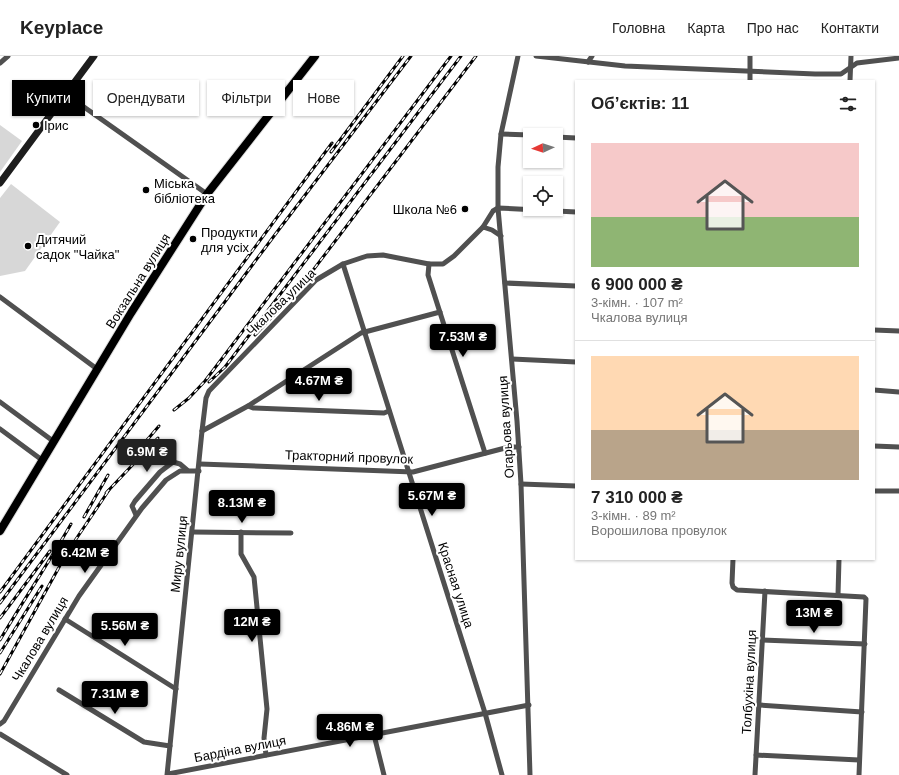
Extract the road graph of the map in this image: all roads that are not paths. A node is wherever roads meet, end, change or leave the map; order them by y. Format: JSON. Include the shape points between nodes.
{"nodes":[{"id":1,"x":8,"y":56,"type":"edge"},
{"id":2,"x":94,"y":56,"type":"edge"},
{"id":3,"x":314,"y":56,"type":"edge"},
{"id":4,"x":518,"y":56,"type":"edge"},
{"id":5,"x":536,"y":56,"type":"edge"},
{"id":6,"x":592,"y":56,"type":"edge"},
{"id":7,"x":750,"y":56,"type":"edge"},
{"id":8,"x":850,"y":56,"type":"edge"},
{"id":9,"x":899,"y":58,"type":"edge"},
{"id":10,"x":588,"y":62,"type":"junction"},
{"id":11,"x":0,"y":63,"type":"edge"},
{"id":12,"x":851,"y":69,"type":"junction"},
{"id":13,"x":750,"y":72,"type":"junction"},
{"id":14,"x":77,"y":80,"type":"edge"},
{"id":15,"x":750,"y":80,"type":"edge"},
{"id":16,"x":850,"y":80,"type":"edge"},
{"id":17,"x":85,"y":108,"type":"edge"},
{"id":18,"x":50,"y":116,"type":"edge"},
{"id":19,"x":501,"y":134,"type":"junction"},
{"id":20,"x":523,"y":135,"type":"edge"},
{"id":21,"x":563,"y":137,"type":"edge"},
{"id":22,"x":575,"y":138,"type":"edge"},
{"id":23,"x":0,"y":183,"type":"edge"},
{"id":24,"x":207,"y":194,"type":"junction"},
{"id":25,"x":498,"y":208,"type":"junction"},
{"id":26,"x":575,"y":212,"type":"edge"},
{"id":27,"x":483,"y":227,"type":"junction"},
{"id":28,"x":501,"y":236,"type":"junction"},
{"id":29,"x":343,"y":264,"type":"junction"},
{"id":30,"x":429,"y":264,"type":"junction"},
{"id":31,"x":505,"y":283,"type":"junction"},
{"id":32,"x":575,"y":286,"type":"edge"},
{"id":33,"x":0,"y":297,"type":"edge"},
{"id":34,"x":440,"y":312,"type":"junction"},
{"id":35,"x":875,"y":330,"type":"edge"},
{"id":36,"x":899,"y":331,"type":"edge"},
{"id":37,"x":365,"y":333,"type":"junction"},
{"id":38,"x":512,"y":359,"type":"junction"},
{"id":39,"x":575,"y":362,"type":"edge"},
{"id":40,"x":96,"y":369,"type":"junction"},
{"id":41,"x":875,"y":390,"type":"edge"},
{"id":42,"x":899,"y":392,"type":"edge"},
{"id":43,"x":0,"y":402,"type":"edge"},
{"id":44,"x":248,"y":406,"type":"junction"},
{"id":45,"x":389,"y":411,"type":"junction"},
{"id":46,"x":0,"y":429,"type":"edge"},
{"id":47,"x":202,"y":430,"type":"junction"},
{"id":48,"x":53,"y":442,"type":"junction"},
{"id":49,"x":875,"y":446,"type":"edge"},
{"id":50,"x":519,"y":447,"type":"junction"},
{"id":51,"x":899,"y":447,"type":"edge"},
{"id":52,"x":485,"y":453,"type":"junction"},
{"id":53,"x":42,"y":460,"type":"junction"},
{"id":54,"x":200,"y":464,"type":"junction"},
{"id":55,"x":187,"y":470,"type":"junction"},
{"id":56,"x":199,"y":471,"type":"junction"},
{"id":57,"x":409,"y":472,"type":"junction"},
{"id":58,"x":521,"y":484,"type":"junction"},
{"id":59,"x":575,"y":486,"type":"edge"},
{"id":60,"x":875,"y":491,"type":"edge"},
{"id":61,"x":899,"y":491,"type":"edge"},
{"id":62,"x":136,"y":516,"type":"junction"},
{"id":63,"x":0,"y":531,"type":"edge"},
{"id":64,"x":192,"y":532,"type":"junction"},
{"id":65,"x":241,"y":532,"type":"junction"},
{"id":66,"x":291,"y":533,"type":"dead end"},
{"id":67,"x":733,"y":560,"type":"edge"},
{"id":68,"x":839,"y":560,"type":"edge"},
{"id":69,"x":765,"y":591,"type":"junction"},
{"id":70,"x":838,"y":595,"type":"junction"},
{"id":71,"x":65,"y":619,"type":"junction"},
{"id":72,"x":762,"y":640,"type":"junction"},
{"id":73,"x":865,"y":644,"type":"junction"},
{"id":74,"x":176,"y":689,"type":"junction"},
{"id":75,"x":59,"y":690,"type":"dead end"},
{"id":76,"x":529,"y":705,"type":"junction"},
{"id":77,"x":759,"y":705,"type":"junction"},
{"id":78,"x":862,"y":712,"type":"junction"},
{"id":79,"x":485,"y":713,"type":"junction"},
{"id":80,"x":0,"y":724,"type":"edge"},
{"id":81,"x":0,"y":734,"type":"edge"},
{"id":82,"x":374,"y":735,"type":"junction"},
{"id":83,"x":170,"y":746,"type":"junction"},
{"id":84,"x":266,"y":755,"type":"junction"},
{"id":85,"x":756,"y":755,"type":"junction"},
{"id":86,"x":859,"y":760,"type":"junction"},
{"id":87,"x":67,"y":775,"type":"edge"},
{"id":88,"x":168,"y":775,"type":"edge"},
{"id":89,"x":384,"y":775,"type":"edge"},
{"id":90,"x":502,"y":775,"type":"edge"},
{"id":91,"x":530,"y":775,"type":"edge"},
{"id":92,"x":755,"y":775,"type":"edge"},
{"id":93,"x":859,"y":775,"type":"edge"}],
"edges":[{"from":1,"to":11,"type":"street"},
{"from":2,"to":14,"type":"main road"},
{"from":3,"to":24,"type":"main road","name":"Вокзальна вулиця"},
{"from":4,"to":19,"type":"street","name":"Огарьова вулиця"},
{"from":5,"to":10,"type":"street"},
{"from":6,"to":10,"type":"street"},
{"from":7,"to":13,"type":"street"},
{"from":8,"to":12,"type":"street"},
{"from":9,"to":12,"type":"street","via":[[857,63]]},
{"from":10,"to":13,"type":"street"},
{"from":12,"to":13,"type":"street","via":[[842,74]]},
{"from":12,"to":16,"type":"street"},
{"from":13,"to":15,"type":"street"},
{"from":17,"to":24,"type":"street"},
{"from":18,"to":23,"type":"main road"},
{"from":19,"to":20,"type":"street"},
{"from":19,"to":25,"type":"street","name":"Огарьова вулиця"},
{"from":21,"to":22,"type":"street"},
{"from":24,"to":40,"type":"main road","name":"Вокзальна вулиця"},
{"from":25,"to":26,"type":"street"},
{"from":25,"to":27,"type":"street","name":"Чкалова улица","via":[[493,211]]},
{"from":25,"to":28,"type":"street","name":"Огарьова вулиця"},
{"from":27,"to":28,"type":"street"},
{"from":27,"to":30,"type":"street","name":"Чкалова улица","via":[[443,264]]},
{"from":28,"to":31,"type":"street","name":"Огарьова вулиця"},
{"from":29,"to":30,"type":"street","name":"Чкалова улица","via":[[367,256],[383,255]]},
{"from":29,"to":37,"type":"street","name":"Красная улица"},
{"from":29,"to":47,"type":"street","name":"Чкалова улица","via":[[316,280],[214,384],[206,398]]},
{"from":30,"to":34,"type":"street","via":[[428,275]]},
{"from":31,"to":32,"type":"street"},
{"from":31,"to":38,"type":"street","name":"Огарьова вулиця"},
{"from":33,"to":40,"type":"street"},
{"from":34,"to":37,"type":"street"},
{"from":34,"to":52,"type":"street"},
{"from":35,"to":36,"type":"street"},
{"from":37,"to":44,"type":"street","via":[[361,333]]},
{"from":37,"to":45,"type":"street","name":"Красная улица"},
{"from":38,"to":39,"type":"street"},
{"from":38,"to":50,"type":"street","name":"Огарьова вулиця"},
{"from":40,"to":48,"type":"main road","name":"Вокзальна вулиця"},
{"from":41,"to":42,"type":"street"},
{"from":43,"to":48,"type":"street"},
{"from":44,"to":45,"type":"street","via":[[384,413]]},
{"from":44,"to":47,"type":"street"},
{"from":45,"to":57,"type":"street","name":"Красная улица"},
{"from":46,"to":53,"type":"street"},
{"from":47,"to":54,"type":"street","name":"Миру вулиця"},
{"from":48,"to":53,"type":"main road","name":"Вокзальна вулиця"},
{"from":49,"to":51,"type":"street"},
{"from":50,"to":52,"type":"street","name":"Тракторний провулок"},
{"from":50,"to":58,"type":"street","name":"Огарьова вулиця"},
{"from":52,"to":57,"type":"street","name":"Тракторний провулок"},
{"from":53,"to":63,"type":"main road","name":"Вокзальна вулиця"},
{"from":54,"to":56,"type":"street","name":"Миру вулиця"},
{"from":54,"to":57,"type":"street","name":"Тракторний провулок"},
{"from":55,"to":56,"type":"street","name":"Чкалова вулиця"},
{"from":55,"to":62,"type":"street","name":"Чкалова вулиця","via":[[180,471],[166,480]]},
{"from":55,"to":62,"type":"street","via":[[173,462],[160,472],[132,506]]},
{"from":56,"to":64,"type":"street","name":"Миру вулиця"},
{"from":57,"to":79,"type":"street","name":"Красная улица"},
{"from":58,"to":59,"type":"street"},
{"from":58,"to":76,"type":"street","name":"Огарьова вулиця"},
{"from":60,"to":61,"type":"street"},
{"from":62,"to":71,"type":"street","name":"Чкалова вулиця"},
{"from":64,"to":65,"type":"street"},
{"from":64,"to":74,"type":"street","name":"Миру вулиця"},
{"from":65,"to":66,"type":"street"},
{"from":65,"to":84,"type":"street","via":[[241,554],[254,577],[266,709]]},
{"from":67,"to":69,"type":"street","via":[[733,587],[737,590]]},
{"from":68,"to":70,"type":"street"},
{"from":69,"to":70,"type":"street"},
{"from":69,"to":72,"type":"street","name":"Толбухіна вулиця"},
{"from":70,"to":73,"type":"street","via":[[864,597],[867,603]]},
{"from":71,"to":74,"type":"street"},
{"from":71,"to":80,"type":"street","name":"Чкалова вулиця"},
{"from":72,"to":73,"type":"street"},
{"from":72,"to":77,"type":"street","name":"Толбухіна вулиця"},
{"from":73,"to":78,"type":"street"},
{"from":74,"to":83,"type":"street","name":"Миру вулиця"},
{"from":75,"to":83,"type":"street","via":[[144,742]]},
{"from":76,"to":79,"type":"street","name":"Бардіна вулиця"},
{"from":76,"to":91,"type":"street","name":"Огарьова вулиця"},
{"from":77,"to":78,"type":"street"},
{"from":77,"to":85,"type":"street","name":"Толбухіна вулиця"},
{"from":78,"to":86,"type":"street"},
{"from":79,"to":82,"type":"street","name":"Бардіна вулиця"},
{"from":79,"to":90,"type":"street","name":"Красная улица"},
{"from":81,"to":87,"type":"street"},
{"from":82,"to":84,"type":"street","name":"Бардіна вулиця"},
{"from":82,"to":89,"type":"street"},
{"from":83,"to":88,"type":"street","name":"Миру вулиця"},
{"from":84,"to":88,"type":"street","name":"Бардіна вулиця"},
{"from":85,"to":86,"type":"street"},
{"from":85,"to":92,"type":"street","name":"Толбухіна вулиця"},
{"from":86,"to":93,"type":"street"}]}
